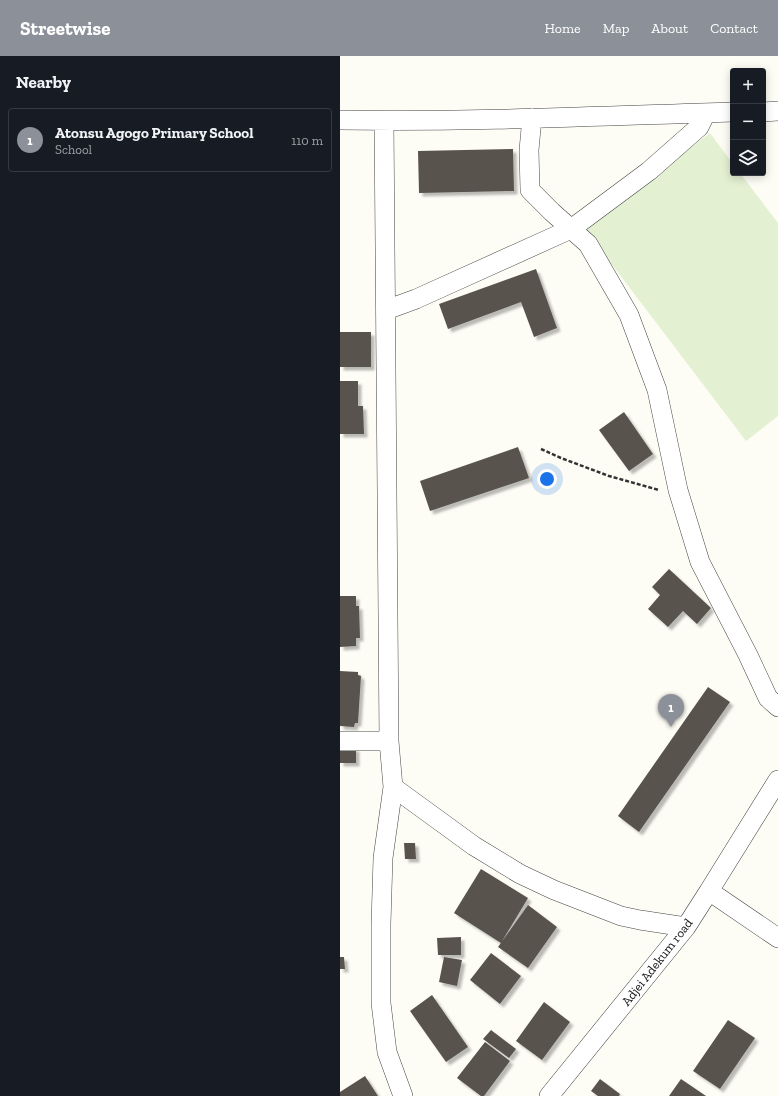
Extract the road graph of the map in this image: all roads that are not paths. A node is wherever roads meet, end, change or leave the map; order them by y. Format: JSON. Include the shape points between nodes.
{"nodes":[{"id":1,"x":778,"y":111,"type":"edge"},
{"id":2,"x":730,"y":112,"type":"edge"},
{"id":3,"x":766,"y":112,"type":"edge"},
{"id":4,"x":706,"y":113,"type":"junction"},
{"id":5,"x":532,"y":118,"type":"junction"},
{"id":6,"x":340,"y":120,"type":"edge"},
{"id":7,"x":384,"y":121,"type":"junction"},
{"id":8,"x":571,"y":229,"type":"junction"},
{"id":9,"x":386,"y":310,"type":"junction"},
{"id":10,"x":778,"y":707,"type":"edge"},
{"id":11,"x":340,"y":741,"type":"edge"},
{"id":12,"x":389,"y":741,"type":"junction"},
{"id":13,"x":778,"y":780,"type":"edge"},
{"id":14,"x":393,"y":787,"type":"junction"},
{"id":15,"x":710,"y":891,"type":"junction"},
{"id":16,"x":686,"y":927,"type":"junction"},
{"id":17,"x":778,"y":938,"type":"edge"},
{"id":18,"x":403,"y":1096,"type":"edge"},
{"id":19,"x":549,"y":1096,"type":"edge"}],
"edges":[{"from":1,"to":3,"type":"street"},
{"from":2,"to":4,"type":"street"},
{"from":4,"to":5,"type":"street"},
{"from":4,"to":8,"type":"street","via":[[699,126],[649,171]]},
{"from":5,"to":7,"type":"street"},
{"from":5,"to":8,"type":"street","via":[[529,150],[530,190]]},
{"from":6,"to":7,"type":"street"},
{"from":7,"to":9,"type":"street"},
{"from":8,"to":9,"type":"street"},
{"from":8,"to":10,"type":"street","via":[[588,244],[629,315],[657,390],[680,498],[700,562],[768,698]]},
{"from":9,"to":12,"type":"street"},
{"from":11,"to":12,"type":"street"},
{"from":12,"to":14,"type":"street"},
{"from":13,"to":15,"type":"street","name":"Adjei Adekum road"},
{"from":14,"to":16,"type":"street","via":[[474,846],[520,874],[620,916]]},
{"from":14,"to":18,"type":"street","via":[[383,858],[381,1003],[388,1052]]},
{"from":15,"to":16,"type":"street","name":"Adjei Adekum road"},
{"from":15,"to":17,"type":"street"},
{"from":16,"to":19,"type":"street","name":"Adjei Adekum road"}]}
